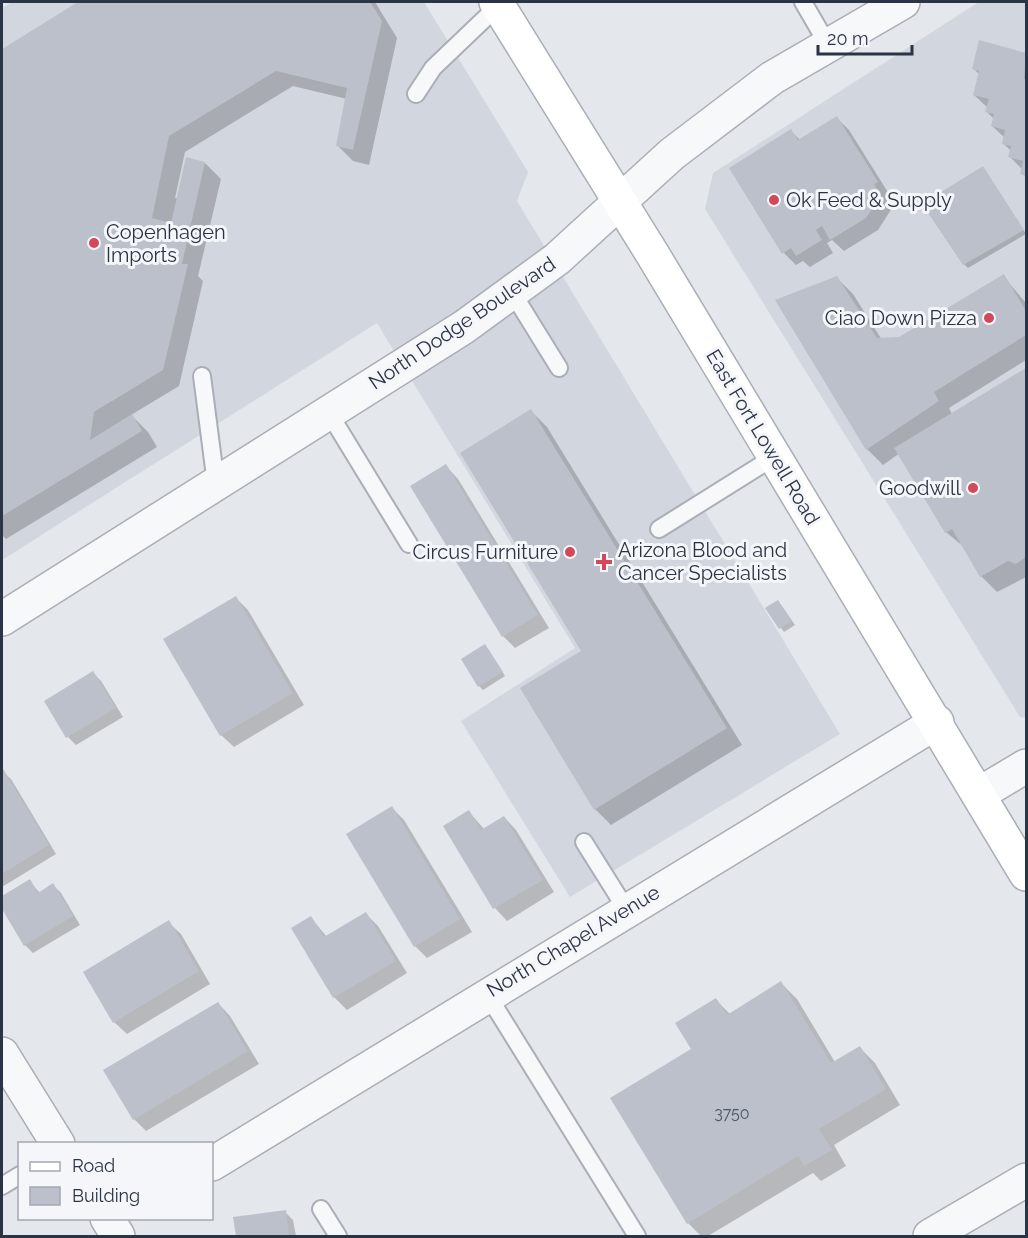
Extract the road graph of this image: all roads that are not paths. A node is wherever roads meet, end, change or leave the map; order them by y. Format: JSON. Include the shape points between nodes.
{"nodes":[{"id":1,"x":803,"y":2,"type":"edge"},
{"id":2,"x":903,"y":2,"type":"edge"},
{"id":3,"x":497,"y":3,"type":"edge"},
{"id":4,"x":828,"y":45,"type":"junction"},
{"id":5,"x":416,"y":94,"type":"dead end"},
{"id":6,"x":620,"y":200,"type":"junction"},
{"id":7,"x":512,"y":292,"type":"junction"},
{"id":8,"x":559,"y":368,"type":"dead end"},
{"id":9,"x":202,"y":376,"type":"dead end"},
{"id":10,"x":329,"y":413,"type":"junction"},
{"id":11,"x":774,"y":457,"type":"junction"},
{"id":12,"x":216,"y":484,"type":"junction"},
{"id":13,"x":659,"y":529,"type":"dead end"},
{"id":14,"x":409,"y":544,"type":"dead end"},
{"id":15,"x":2,"y":619,"type":"edge"},
{"id":16,"x":937,"y":722,"type":"junction"},
{"id":17,"x":1026,"y":766,"type":"edge"},
{"id":18,"x":979,"y":794,"type":"junction"},
{"id":19,"x":584,"y":842,"type":"dead end"},
{"id":20,"x":1026,"y":874,"type":"edge"},
{"id":21,"x":626,"y":909,"type":"junction"},
{"id":22,"x":487,"y":994,"type":"junction"},
{"id":23,"x":2,"y":1054,"type":"edge"},
{"id":24,"x":57,"y":1142,"type":"edge"},
{"id":25,"x":213,"y":1163,"type":"edge"},
{"id":26,"x":18,"y":1176,"type":"edge"},
{"id":27,"x":1026,"y":1180,"type":"edge"},
{"id":28,"x":2,"y":1186,"type":"edge"},
{"id":29,"x":321,"y":1209,"type":"dead end"},
{"id":30,"x":338,"y":1236,"type":"edge"},
{"id":31,"x":637,"y":1236,"type":"edge"},
{"id":32,"x":930,"y":1236,"type":"edge"}],
"edges":[{"from":1,"to":4,"type":"lane"},
{"from":2,"to":4,"type":"street","name":"North Dodge Boulevard"},
{"from":3,"to":5,"type":"lane","via":[[433,69]]},
{"from":3,"to":6,"type":"main road","name":"East Fort Lowell Road"},
{"from":4,"to":6,"type":"street","name":"North Dodge Boulevard","via":[[772,78],[672,154]]},
{"from":6,"to":7,"type":"street","name":"North Dodge Boulevard","via":[[572,247]]},
{"from":6,"to":11,"type":"main road","name":"East Fort Lowell Road"},
{"from":7,"to":8,"type":"lane"},
{"from":7,"to":10,"type":"street","name":"North Dodge Boulevard"},
{"from":9,"to":12,"type":"lane"},
{"from":10,"to":12,"type":"street","name":"North Dodge Boulevard"},
{"from":10,"to":14,"type":"lane"},
{"from":11,"to":13,"type":"lane"},
{"from":11,"to":16,"type":"main road","name":"East Fort Lowell Road"},
{"from":12,"to":15,"type":"street","name":"North Dodge Boulevard"},
{"from":16,"to":18,"type":"main road","name":"East Fort Lowell Road"},
{"from":16,"to":21,"type":"street","name":"North Chapel Avenue"},
{"from":17,"to":18,"type":"street"},
{"from":18,"to":20,"type":"main road","name":"East Fort Lowell Road"},
{"from":19,"to":21,"type":"lane"},
{"from":21,"to":22,"type":"street","name":"North Chapel Avenue"},
{"from":22,"to":25,"type":"street","name":"North Chapel Avenue"},
{"from":22,"to":31,"type":"lane"},
{"from":23,"to":24,"type":"street"},
{"from":26,"to":28,"type":"lane"},
{"from":27,"to":32,"type":"street"},
{"from":29,"to":30,"type":"lane"}]}
